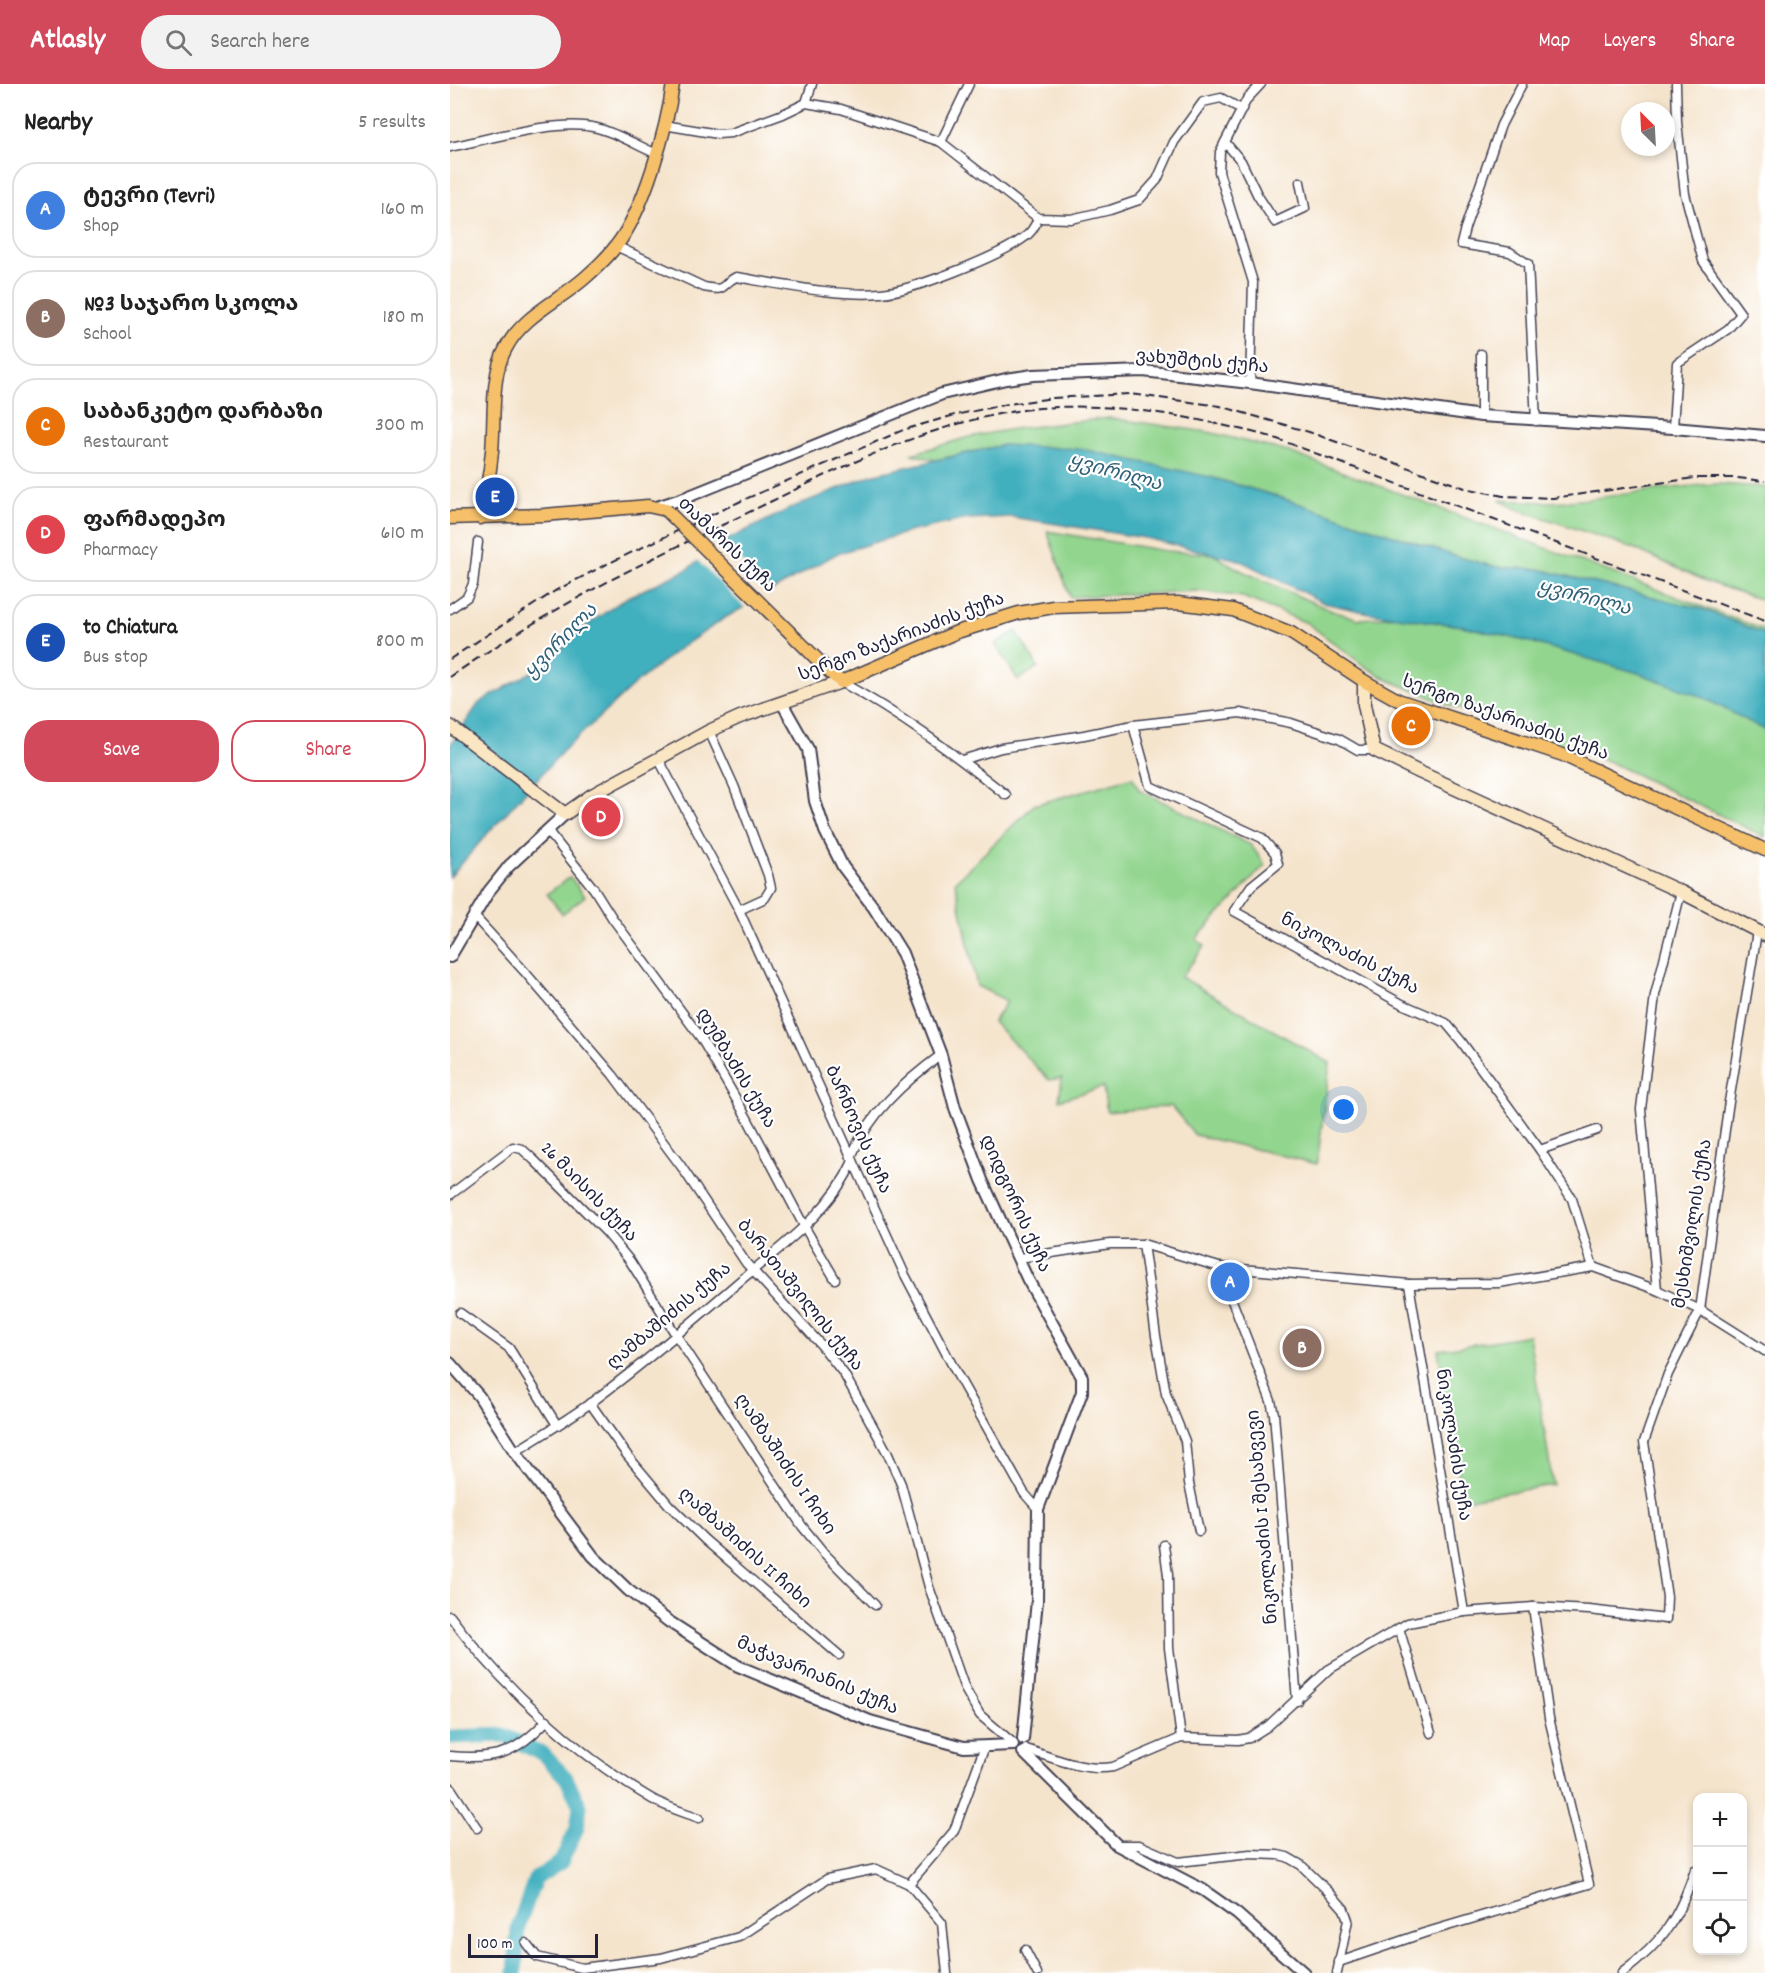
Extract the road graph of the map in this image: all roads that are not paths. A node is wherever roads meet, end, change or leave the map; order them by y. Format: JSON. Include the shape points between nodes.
{"nodes":[{"id":1,"x":673,"y":84,"type":"edge"},
{"id":2,"x":812,"y":84,"type":"edge"},
{"id":3,"x":969,"y":84,"type":"edge"},
{"id":4,"x":1261,"y":84,"type":"edge"},
{"id":5,"x":1522,"y":84,"type":"edge"},
{"id":6,"x":1676,"y":84,"type":"edge"},
{"id":7,"x":806,"y":103,"type":"junction"},
{"id":8,"x":1241,"y":109,"type":"junction"},
{"id":9,"x":664,"y":125,"type":"junction"},
{"id":10,"x":941,"y":142,"type":"junction"},
{"id":11,"x":1225,"y":142,"type":"junction"},
{"id":12,"x":450,"y":147,"type":"edge"},
{"id":13,"x":657,"y":154,"type":"junction"},
{"id":14,"x":1300,"y":182,"type":"dead end"},
{"id":15,"x":1038,"y":218,"type":"junction"},
{"id":16,"x":616,"y":246,"type":"junction"},
{"id":17,"x":1481,"y":354,"type":"dead end"},
{"id":18,"x":1250,"y":383,"type":"junction"},
{"id":19,"x":1481,"y":416,"type":"junction"},
{"id":20,"x":1536,"y":421,"type":"junction"},
{"id":21,"x":1673,"y":428,"type":"junction"},
{"id":22,"x":1765,"y":436,"type":"edge"},
{"id":23,"x":661,"y":509,"type":"junction"},
{"id":24,"x":450,"y":518,"type":"edge"},
{"id":25,"x":480,"y":518,"type":"junction"},
{"id":26,"x":478,"y":542,"type":"dead end"},
{"id":27,"x":450,"y":609,"type":"edge"},
{"id":28,"x":1364,"y":681,"type":"junction"},
{"id":29,"x":841,"y":682,"type":"junction"},
{"id":30,"x":782,"y":703,"type":"junction"},
{"id":31,"x":1133,"y":724,"type":"junction"},
{"id":32,"x":450,"y":726,"type":"edge"},
{"id":33,"x":709,"y":731,"type":"junction"},
{"id":34,"x":1374,"y":750,"type":"junction"},
{"id":35,"x":658,"y":758,"type":"junction"},
{"id":36,"x":962,"y":760,"type":"junction"},
{"id":37,"x":1006,"y":795,"type":"dead end"},
{"id":38,"x":565,"y":814,"type":"junction"},
{"id":39,"x":547,"y":830,"type":"junction"},
{"id":40,"x":1765,"y":850,"type":"edge"},
{"id":41,"x":1681,"y":892,"type":"junction"},
{"id":42,"x":739,"y":910,"type":"junction"},
{"id":43,"x":474,"y":916,"type":"junction"},
{"id":44,"x":1761,"y":934,"type":"edge"},
{"id":45,"x":450,"y":957,"type":"edge"},
{"id":46,"x":941,"y":1055,"type":"junction"},
{"id":47,"x":1597,"y":1130,"type":"dead end"},
{"id":48,"x":1540,"y":1150,"type":"junction"},
{"id":49,"x":852,"y":1159,"type":"junction"},
{"id":50,"x":450,"y":1195,"type":"edge"},
{"id":51,"x":804,"y":1226,"type":"junction"},
{"id":52,"x":1143,"y":1244,"type":"junction"},
{"id":53,"x":1019,"y":1258,"type":"junction"},
{"id":54,"x":1219,"y":1267,"type":"junction"},
{"id":55,"x":1593,"y":1268,"type":"junction"},
{"id":56,"x":753,"y":1270,"type":"junction"},
{"id":57,"x":835,"y":1279,"type":"dead end"},
{"id":58,"x":1409,"y":1284,"type":"junction"},
{"id":59,"x":1658,"y":1290,"type":"junction"},
{"id":60,"x":1700,"y":1310,"type":"junction"},
{"id":61,"x":460,"y":1313,"type":"dead end"},
{"id":62,"x":676,"y":1335,"type":"junction"},
{"id":63,"x":1765,"y":1351,"type":"edge"},
{"id":64,"x":450,"y":1363,"type":"edge"},
{"id":65,"x":590,"y":1403,"type":"junction"},
{"id":66,"x":557,"y":1425,"type":"junction"},
{"id":67,"x":515,"y":1452,"type":"junction"},
{"id":68,"x":1038,"y":1509,"type":"junction"},
{"id":69,"x":1199,"y":1531,"type":"dead end"},
{"id":70,"x":1164,"y":1545,"type":"dead end"},
{"id":71,"x":875,"y":1605,"type":"dead end"},
{"id":72,"x":1533,"y":1607,"type":"junction"},
{"id":73,"x":1464,"y":1612,"type":"junction"},
{"id":74,"x":450,"y":1616,"type":"edge"},
{"id":75,"x":1399,"y":1628,"type":"junction"},
{"id":76,"x":839,"y":1655,"type":"dead end"},
{"id":77,"x":1297,"y":1701,"type":"junction"},
{"id":78,"x":547,"y":1720,"type":"junction"},
{"id":79,"x":1431,"y":1733,"type":"dead end"},
{"id":80,"x":1181,"y":1738,"type":"junction"},
{"id":81,"x":985,"y":1746,"type":"junction"},
{"id":82,"x":1020,"y":1746,"type":"junction"},
{"id":83,"x":450,"y":1756,"type":"edge"},
{"id":84,"x":450,"y":1787,"type":"edge"},
{"id":85,"x":699,"y":1818,"type":"dead end"},
{"id":86,"x":477,"y":1828,"type":"dead end"},
{"id":87,"x":1117,"y":1845,"type":"junction"},
{"id":88,"x":1693,"y":1876,"type":"edge"},
{"id":89,"x":909,"y":1884,"type":"junction"},
{"id":90,"x":526,"y":1943,"type":"dead end"},
{"id":91,"x":1025,"y":1950,"type":"dead end"},
{"id":92,"x":1339,"y":1962,"type":"junction"},
{"id":93,"x":947,"y":1973,"type":"edge"},
{"id":94,"x":1037,"y":1973,"type":"edge"},
{"id":95,"x":1304,"y":1973,"type":"edge"},
{"id":96,"x":1337,"y":1973,"type":"edge"},
{"id":97,"x":1622,"y":1973,"type":"edge"}],
"edges":[{"from":1,"to":9,"type":"main road"},
{"from":2,"to":7,"type":"street"},
{"from":3,"to":10,"type":"street"},
{"from":4,"to":8,"type":"street"},
{"from":5,"to":20,"type":"street","via":[[1501,125],[1461,244],[1510,252],[1528,264]]},
{"from":6,"to":21,"type":"street","via":[[1685,194],[1703,261],[1741,314],[1728,328],[1677,363]]},
{"from":7,"to":9,"type":"street","via":[[730,133]]},
{"from":7,"to":10,"type":"street","via":[[841,109]]},
{"from":8,"to":11,"type":"street"},
{"from":8,"to":15,"type":"street","via":[[1221,98],[1203,102],[1174,142],[1157,180],[1139,200],[1071,219]]},
{"from":9,"to":13,"type":"main road"},
{"from":10,"to":15,"type":"street"},
{"from":11,"to":14,"type":"street","via":[[1241,161],[1275,222],[1305,208]]},
{"from":11,"to":18,"type":"street","via":[[1219,172],[1253,282]]},
{"from":12,"to":13,"type":"street","via":[[553,126],[577,125],[598,128]]},
{"from":13,"to":16,"type":"main road","via":[[632,220]]},
{"from":15,"to":16,"type":"street","via":[[1034,229],[1022,239],[989,256],[881,294],[833,292],[736,278],[724,288],[715,289]]},
{"from":16,"to":25,"type":"main road","via":[[586,277],[513,336],[505,349],[497,378],[487,495]]},
{"from":17,"to":19,"type":"street"},
{"from":18,"to":19,"type":"street","name":"ვახუშტის ქუჩა"},
{"from":18,"to":23,"type":"street","name":"ვახუშტის ქუჩა","via":[[1143,371],[1006,379],[942,394]]},
{"from":19,"to":20,"type":"street","name":"ვახუშტის ქუჩა"},
{"from":20,"to":21,"type":"street","name":"ვახუშტის ქუჩა"},
{"from":21,"to":22,"type":"street","name":"ვახუშტის ქუჩა"},
{"from":23,"to":25,"type":"main road","name":"თამარის ქუჩა","via":[[648,506]]},
{"from":23,"to":29,"type":"main road","name":"თამარის ქუჩა","bridge":true},
{"from":24,"to":25,"type":"main road","name":"თამარის ქუჩა"},
{"from":26,"to":27,"type":"street","via":[[473,584],[467,597]]},
{"from":28,"to":29,"type":"main road","name":"სერგო ზაქარიაძის ქუჩა","via":[[1291,633],[1233,610],[1178,603],[1053,607],[1019,613],[957,632]]},
{"from":28,"to":34,"type":"main road","via":[[1364,705]]},
{"from":28,"to":40,"type":"main road","name":"სერგო ზაქარიაძის ქუჩა","via":[[1398,700],[1563,755]]},
{"from":29,"to":30,"type":"main road","name":"სერგო ზაქარიაძის ქუჩა"},
{"from":29,"to":36,"type":"street","via":[[885,706]]},
{"from":30,"to":33,"type":"main road","name":"სერგო ზაქარიაძის ქუჩა"},
{"from":30,"to":46,"type":"street","name":"დიდგორის ქუჩა","via":[[808,749],[815,801],[825,831],[843,867],[902,953]]},
{"from":31,"to":34,"type":"street","via":[[1240,713],[1291,723],[1358,750]]},
{"from":31,"to":36,"type":"street","via":[[1001,748]]},
{"from":31,"to":48,"type":"street","name":"ნიკოლაძის ქუჩა","via":[[1150,786],[1262,838],[1275,853],[1278,864],[1251,886],[1234,911],[1402,1004],[1446,1023]]},
{"from":32,"to":38,"type":"main road"},
{"from":33,"to":35,"type":"main road","name":"სერგო ზაქარიაძის ქუჩა"},
{"from":33,"to":42,"type":"street","via":[[734,786],[771,888],[765,898]]},
{"from":34,"to":41,"type":"main road"},
{"from":35,"to":38,"type":"main road","name":"სერგო ზაქარიაძის ქუჩა"},
{"from":35,"to":42,"type":"street","name":"ბარნოვის ქუჩა"},
{"from":36,"to":37,"type":"street"},
{"from":38,"to":39,"type":"street"},
{"from":39,"to":43,"type":"street","via":[[509,866]]},
{"from":39,"to":51,"type":"street","name":"დუმბაძის ქუჩა","via":[[701,1038]]},
{"from":41,"to":44,"type":"main road"},
{"from":41,"to":59,"type":"street","via":[[1655,995],[1641,1109]]},
{"from":42,"to":49,"type":"street","name":"ბარნოვის ქუჩა"},
{"from":43,"to":45,"type":"street"},
{"from":43,"to":56,"type":"street","name":"ბარათაშვილის ქუჩა","via":[[613,1075]]},
{"from":44,"to":60,"type":"street","name":"მესხიშვილის ქუჩა","via":[[1728,1108]]},
{"from":46,"to":49,"type":"street","name":"ღამბაშიძის ქუჩა","via":[[883,1105],[855,1146]]},
{"from":46,"to":53,"type":"street","name":"დიდგორის ქუჩა","via":[[955,1108],[982,1180]]},
{"from":47,"to":48,"type":"street"},
{"from":48,"to":55,"type":"street","name":"ნიკოლაძის ქუჩა","via":[[1572,1199]]},
{"from":49,"to":51,"type":"street","name":"ღამბაშიძის ქუჩა","via":[[836,1191]]},
{"from":49,"to":68,"type":"street","name":"ბარნოვის ქუჩა","via":[[905,1275],[958,1376],[1024,1493]]},
{"from":50,"to":62,"type":"street","name":"26 მაისის ქუჩა","via":[[513,1147],[522,1149],[621,1248]]},
{"from":51,"to":56,"type":"street","name":"ღამბაშიძის ქუჩა"},
{"from":51,"to":57,"type":"street","name":"დუმბაძის ქუჩა"},
{"from":52,"to":53,"type":"street","via":[[1110,1244]]},
{"from":52,"to":54,"type":"street"},
{"from":52,"to":69,"type":"street","via":[[1166,1394],[1185,1441]]},
{"from":53,"to":68,"type":"street","name":"დიდგორის ქუჩა","via":[[1084,1385]]},
{"from":54,"to":58,"type":"street"},
{"from":54,"to":77,"type":"street","name":"ნიკოლაძის I შესახვევი","via":[[1274,1414]]},
{"from":55,"to":58,"type":"street","via":[[1499,1283]]},
{"from":55,"to":59,"type":"street"},
{"from":56,"to":62,"type":"street","name":"ღამბაშიძის ქუჩა"},
{"from":56,"to":82,"type":"street","name":"ბარათაშვილის ქუჩა","via":[[839,1368],[879,1437],[901,1484],[929,1587],[965,1689],[980,1715]]},
{"from":58,"to":73,"type":"street","name":"ნიკოლაძის ქუჩა"},
{"from":59,"to":60,"type":"street"},
{"from":60,"to":63,"type":"street"},
{"from":60,"to":72,"type":"street","name":"მესხიშვილის ქუჩა","via":[[1668,1374],[1644,1442],[1667,1598],[1666,1619]]},
{"from":61,"to":66,"type":"street","via":[[510,1348]]},
{"from":62,"to":65,"type":"street","name":"ღამბაშიძის ქუჩა"},
{"from":62,"to":71,"type":"street","name":"ღამბაშიძის I ჩიხი","via":[[802,1526]]},
{"from":64,"to":67,"type":"street","name":"მაჭავარიანის ქუჩა","via":[[479,1395]]},
{"from":65,"to":66,"type":"street","name":"ღამბაშიძის ქუჩა"},
{"from":65,"to":76,"type":"street","name":"ღამბაშიძის II ჩიხი","via":[[669,1505]]},
{"from":66,"to":67,"type":"street","name":"ღამბაშიძის ქუჩა"},
{"from":67,"to":81,"type":"street","name":"მაჭავარიანის ქუჩა","via":[[593,1556],[628,1590],[738,1666],[870,1721],[964,1747]]},
{"from":68,"to":82,"type":"street","name":"დიდგორის ქუჩა","via":[[1037,1601]]},
{"from":70,"to":80,"type":"street","via":[[1169,1648]]},
{"from":72,"to":73,"type":"street"},
{"from":72,"to":92,"type":"street","via":[[1549,1718],[1589,1884]]},
{"from":73,"to":75,"type":"street"},
{"from":74,"to":78,"type":"street","via":[[505,1681]]},
{"from":75,"to":77,"type":"street","via":[[1328,1670]]},
{"from":75,"to":79,"type":"street"},
{"from":77,"to":80,"type":"street","via":[[1249,1738]]},
{"from":78,"to":83,"type":"street","via":[[515,1748],[486,1758]]},
{"from":78,"to":85,"type":"street","via":[[603,1767],[654,1800]]},
{"from":80,"to":82,"type":"street","via":[[1105,1769],[1063,1762]]},
{"from":81,"to":82,"type":"street","name":"მაჭავარიანის ქუჩა"},
{"from":81,"to":89,"type":"street","via":[[954,1831]]},
{"from":82,"to":87,"type":"street"},
{"from":84,"to":86,"type":"street"},
{"from":87,"to":92,"type":"street","via":[[1139,1845],[1178,1862],[1250,1854],[1293,1860],[1346,1913]]},
{"from":87,"to":95,"type":"street","via":[[1203,1890],[1237,1914]]},
{"from":88,"to":97,"type":"street","via":[[1669,1928],[1652,1949]]},
{"from":89,"to":90,"type":"street","via":[[876,1869],[827,1879],[739,1937],[661,1958],[582,1968],[537,1957]]},
{"from":89,"to":93,"type":"street","via":[[942,1923]]},
{"from":91,"to":94,"type":"street"},
{"from":92,"to":96,"type":"street"}]}
